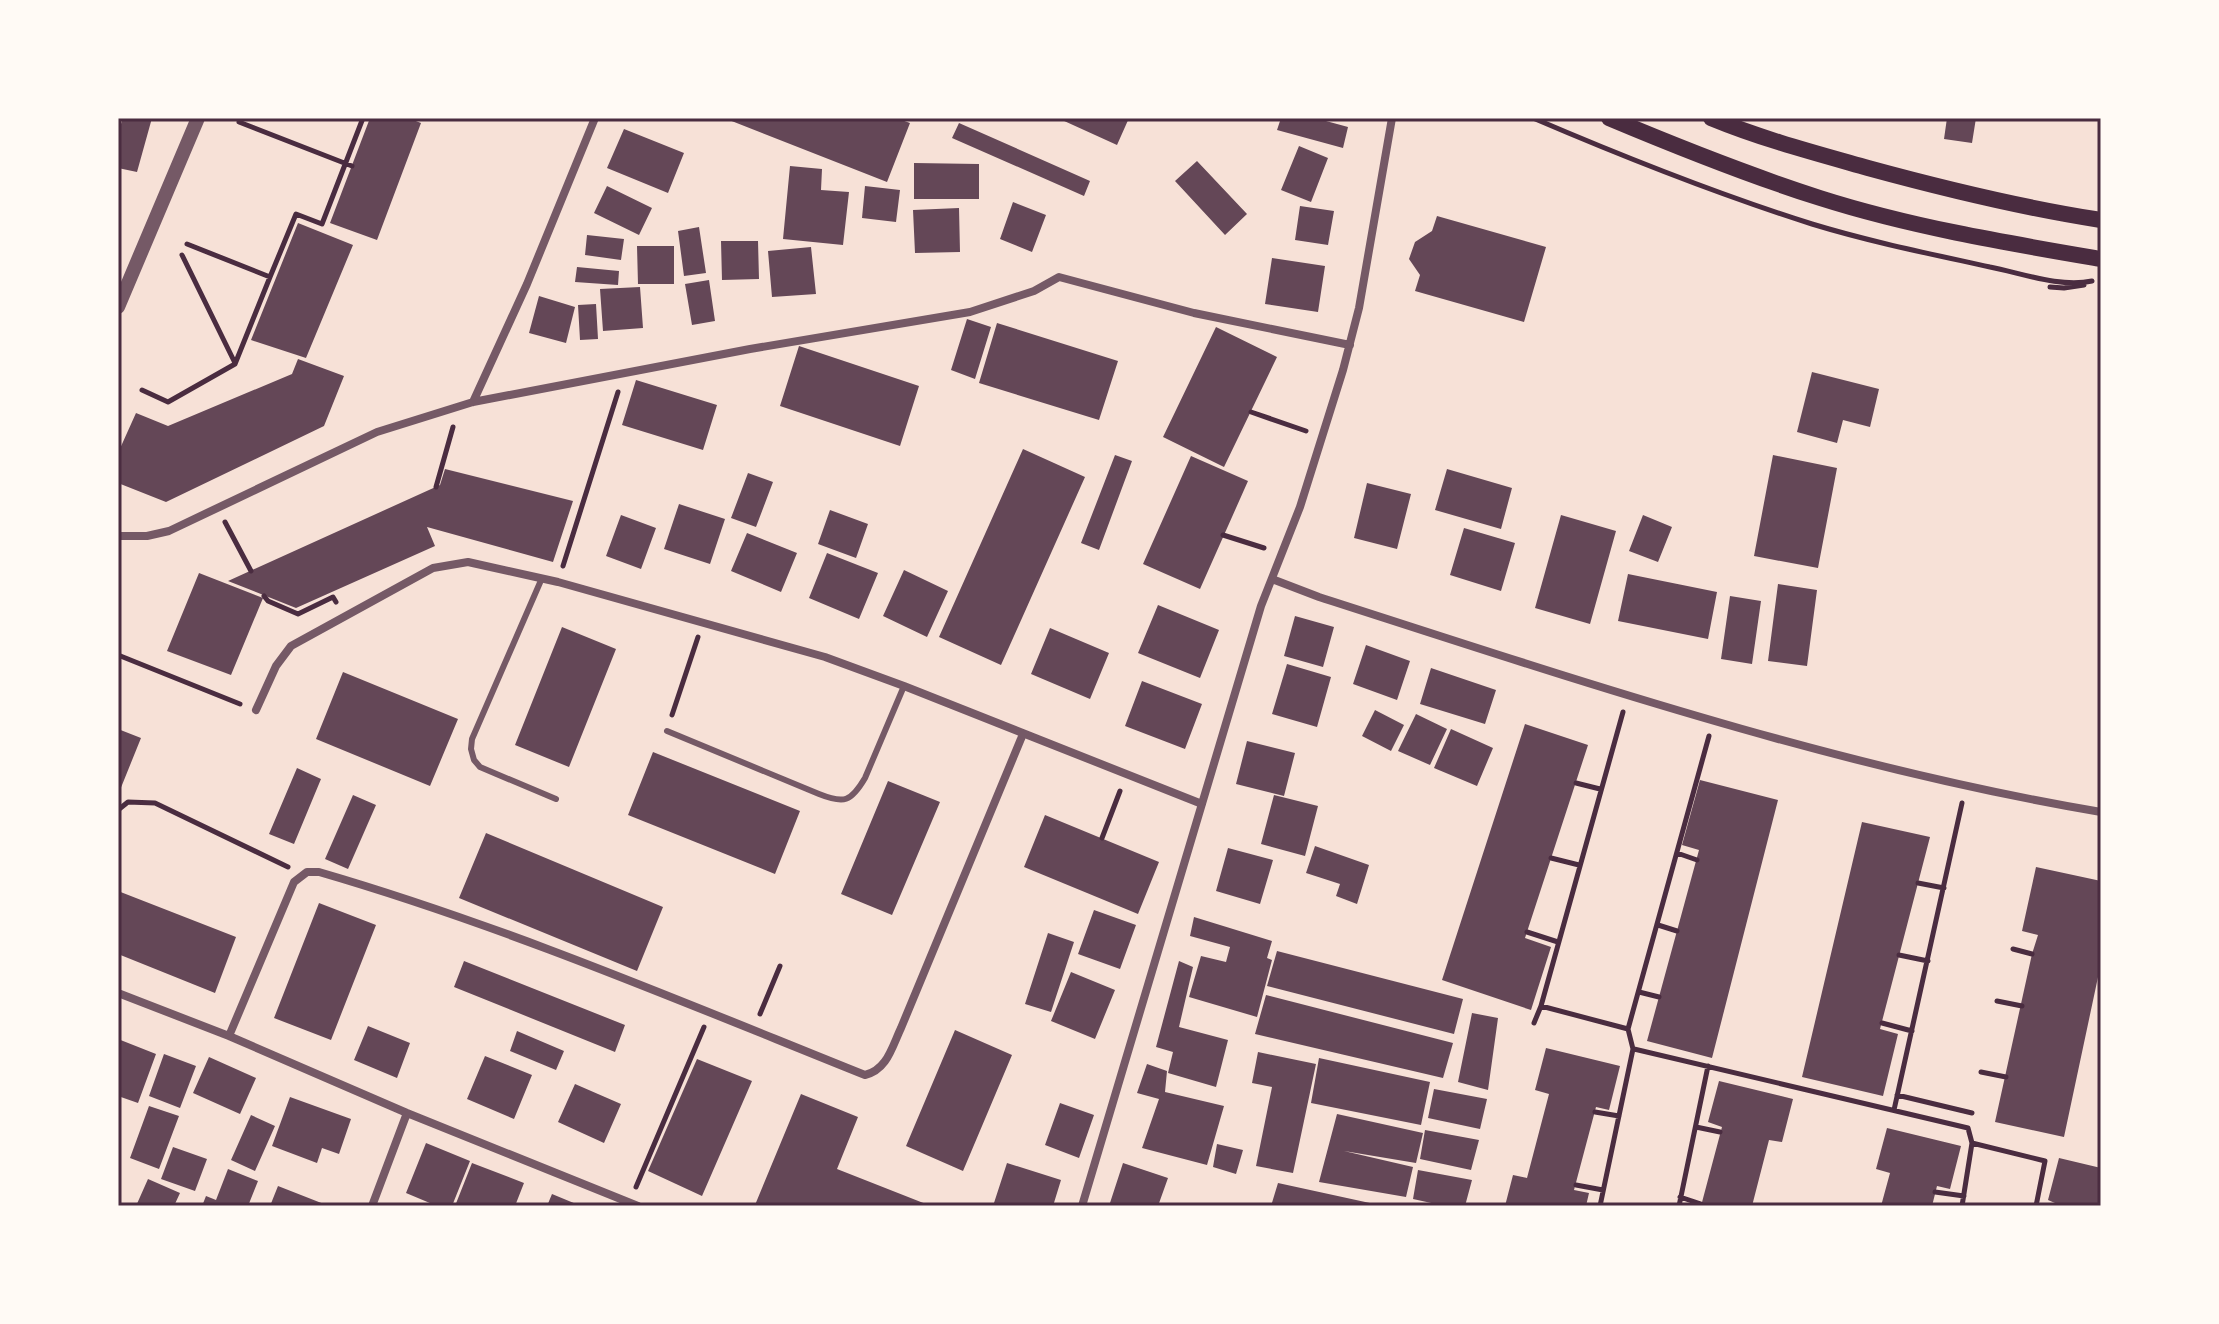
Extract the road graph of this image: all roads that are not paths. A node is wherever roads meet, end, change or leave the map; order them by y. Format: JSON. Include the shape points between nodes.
{"nodes":[{"id":1,"x":198,"y":118,"type":"edge"},
{"id":2,"x":595,"y":118,"type":"edge"},
{"id":3,"x":1392,"y":118,"type":"edge"},
{"id":4,"x":1609,"y":118,"type":"edge"},
{"id":5,"x":1711,"y":118,"type":"edge"},
{"id":6,"x":2101,"y":220,"type":"edge"},
{"id":7,"x":2101,"y":259,"type":"edge"},
{"id":8,"x":118,"y":307,"type":"edge"},
{"id":9,"x":1350,"y":345,"type":"junction"},
{"id":10,"x":473,"y":402,"type":"junction"},
{"id":11,"x":118,"y":536,"type":"edge"},
{"id":12,"x":542,"y":578,"type":"junction"},
{"id":13,"x":1272,"y":579,"type":"junction"},
{"id":14,"x":904,"y":686,"type":"junction"},
{"id":15,"x":256,"y":710,"type":"road end"},
{"id":16,"x":667,"y":731,"type":"road end"},
{"id":17,"x":1023,"y":734,"type":"junction"},
{"id":18,"x":556,"y":799,"type":"dead end"},
{"id":19,"x":1202,"y":804,"type":"junction"},
{"id":20,"x":2101,"y":812,"type":"edge"},
{"id":21,"x":118,"y":993,"type":"edge"},
{"id":22,"x":229,"y":1036,"type":"junction"},
{"id":23,"x":407,"y":1113,"type":"junction"},
{"id":24,"x":634,"y":1204,"type":"edge"},
{"id":25,"x":372,"y":1206,"type":"edge"},
{"id":26,"x":1082,"y":1206,"type":"edge"}],
"edges":[{"from":1,"to":8,"type":"street"},
{"from":2,"to":10,"type":"street"},
{"from":3,"to":9,"type":"street"},
{"from":4,"to":7,"type":"main road","via":[[1823,199],[1955,232]]},
{"from":5,"to":6,"type":"main road","via":[[1939,187]]},
{"from":9,"to":10,"type":"street","via":[[1194,313],[1059,277],[970,312]]},
{"from":9,"to":13,"type":"street"},
{"from":10,"to":11,"type":"street","via":[[377,432],[169,531]]},
{"from":12,"to":14,"type":"street","via":[[825,657]]},
{"from":12,"to":15,"type":"street","via":[[468,562],[433,568],[291,646]]},
{"from":12,"to":18,"type":"lane","via":[[471,749],[480,767]]},
{"from":13,"to":19,"type":"street"},
{"from":13,"to":20,"type":"street","via":[[1669,709],[2002,795]]},
{"from":14,"to":16,"type":"lane","via":[[865,778],[848,799],[819,794]]},
{"from":14,"to":17,"type":"street"},
{"from":17,"to":19,"type":"street"},
{"from":17,"to":22,"type":"street","via":[[901,1028],[880,1069],[865,1075],[533,943],[319,872],[303,874],[294,882]]},
{"from":19,"to":26,"type":"street"},
{"from":21,"to":22,"type":"street"},
{"from":22,"to":23,"type":"street"},
{"from":23,"to":24,"type":"street"},
{"from":23,"to":25,"type":"street"}]}
